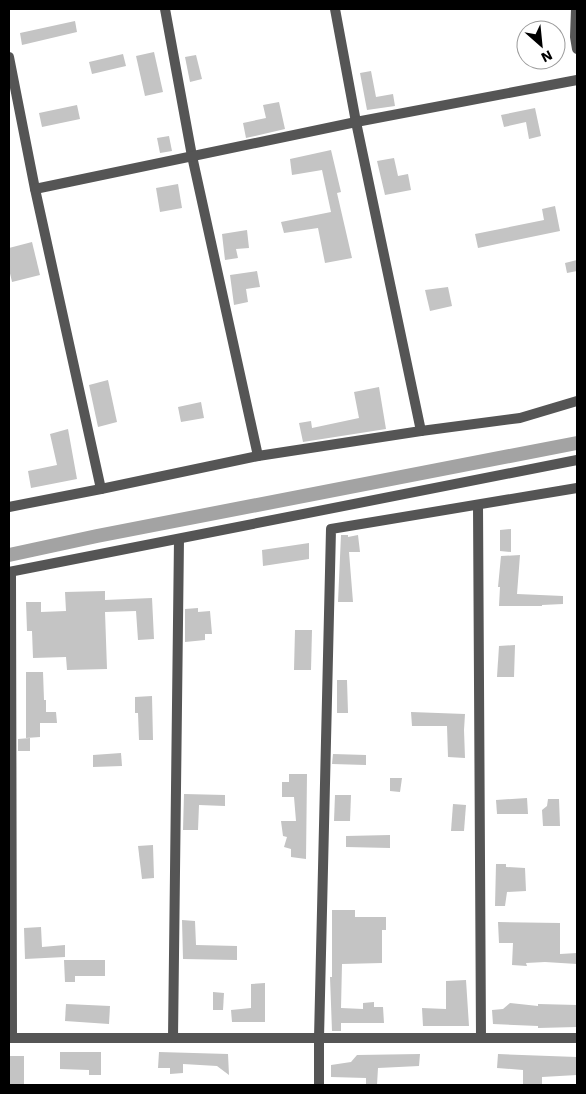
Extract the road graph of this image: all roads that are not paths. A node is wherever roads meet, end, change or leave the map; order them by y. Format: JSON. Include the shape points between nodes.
{"nodes":[{"id":1,"x":165,"y":9,"type":"edge"},
{"id":2,"x":335,"y":9,"type":"edge"},
{"id":3,"x":576,"y":9,"type":"edge"},
{"id":4,"x":577,"y":49,"type":"edge"},
{"id":5,"x":9,"y":57,"type":"edge"},
{"id":6,"x":577,"y":80,"type":"edge"},
{"id":7,"x":356,"y":122,"type":"junction"},
{"id":8,"x":192,"y":156,"type":"junction"},
{"id":9,"x":35,"y":189,"type":"junction"},
{"id":10,"x":577,"y":401,"type":"edge"},
{"id":11,"x":422,"y":431,"type":"junction"},
{"id":12,"x":258,"y":456,"type":"junction"},
{"id":13,"x":577,"y":460,"type":"edge"},
{"id":14,"x":577,"y":488,"type":"edge"},
{"id":15,"x":101,"y":489,"type":"junction"},
{"id":16,"x":478,"y":505,"type":"junction"},
{"id":17,"x":9,"y":507,"type":"edge"},
{"id":18,"x":179,"y":539,"type":"junction"},
{"id":19,"x":10,"y":572,"type":"edge"},
{"id":20,"x":11,"y":1038,"type":"edge"},
{"id":21,"x":173,"y":1038,"type":"junction"},
{"id":22,"x":319,"y":1038,"type":"junction"},
{"id":23,"x":481,"y":1038,"type":"junction"},
{"id":24,"x":577,"y":1038,"type":"edge"},
{"id":25,"x":319,"y":1085,"type":"edge"}],
"edges":[{"from":1,"to":8,"type":"street"},
{"from":2,"to":7,"type":"street"},
{"from":3,"to":4,"type":"street"},
{"from":5,"to":9,"type":"street"},
{"from":6,"to":7,"type":"street"},
{"from":7,"to":8,"type":"street"},
{"from":7,"to":11,"type":"street"},
{"from":8,"to":9,"type":"street"},
{"from":8,"to":12,"type":"street"},
{"from":9,"to":15,"type":"street"},
{"from":10,"to":11,"type":"street","via":[[520,418]]},
{"from":11,"to":12,"type":"street"},
{"from":12,"to":15,"type":"street"},
{"from":13,"to":18,"type":"street"},
{"from":14,"to":16,"type":"street"},
{"from":15,"to":17,"type":"street"},
{"from":16,"to":22,"type":"street","via":[[331,530]]},
{"from":16,"to":23,"type":"street"},
{"from":18,"to":19,"type":"street"},
{"from":18,"to":21,"type":"street"},
{"from":19,"to":20,"type":"street"},
{"from":20,"to":21,"type":"street"},
{"from":21,"to":22,"type":"street"},
{"from":22,"to":23,"type":"street"},
{"from":22,"to":25,"type":"street"},
{"from":23,"to":24,"type":"street"}]}
